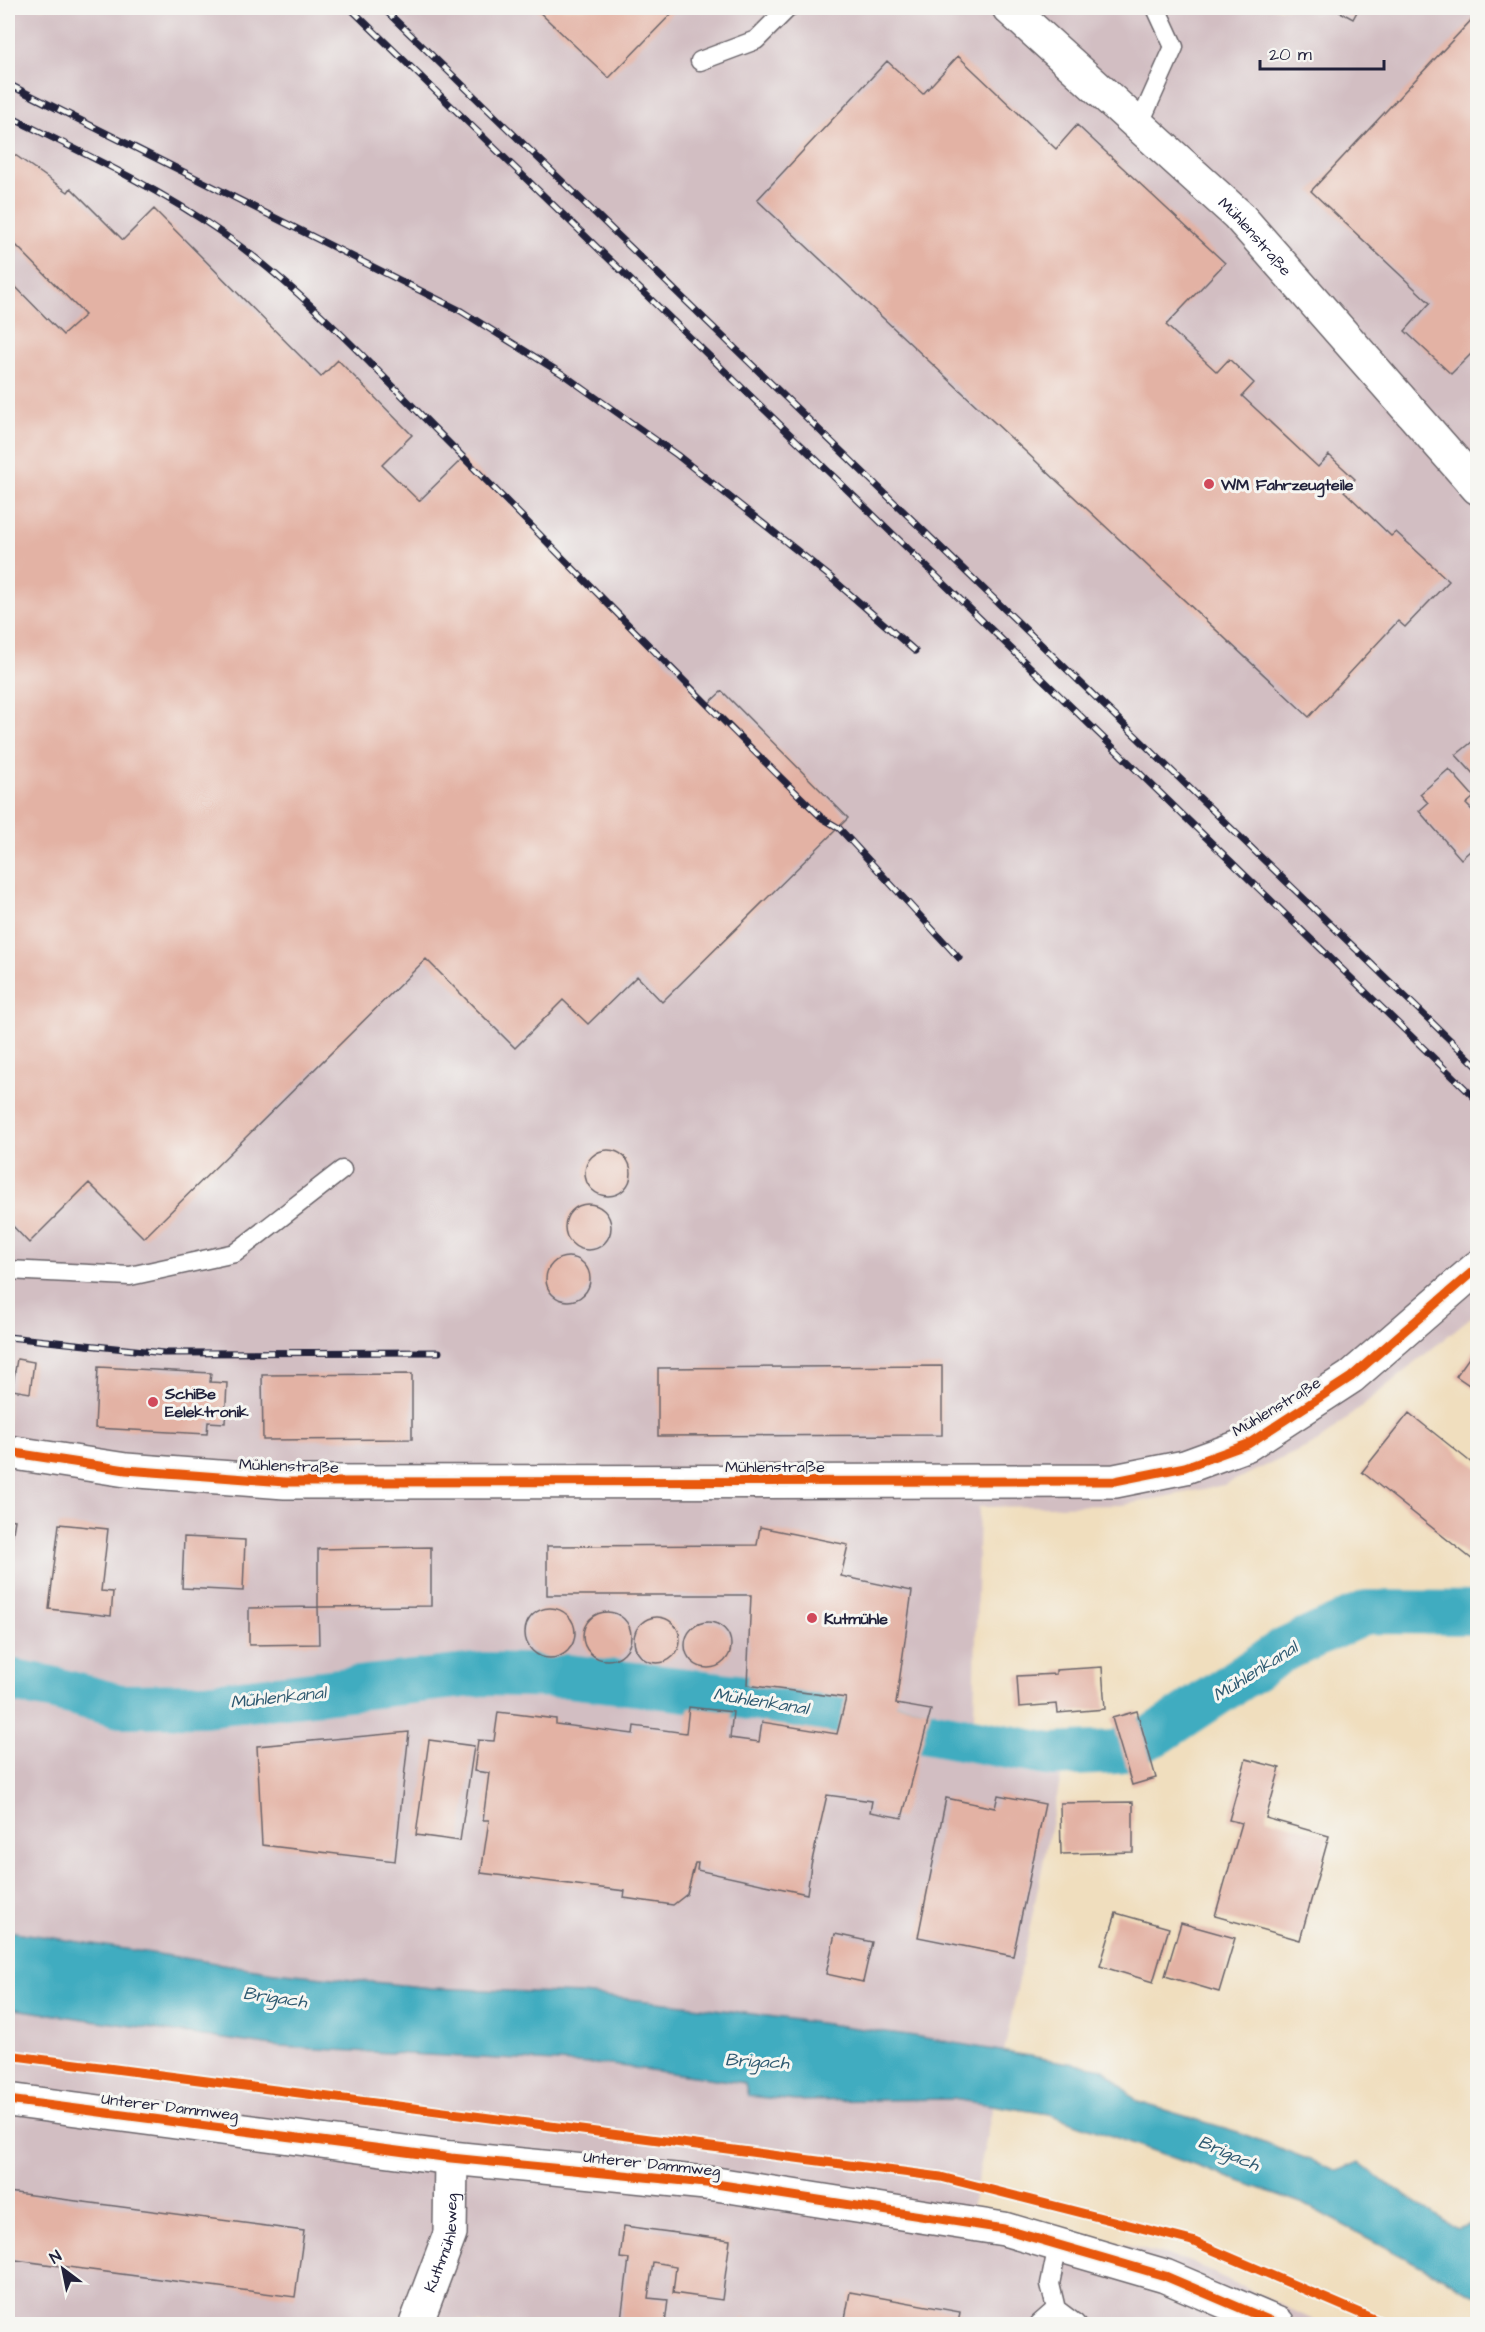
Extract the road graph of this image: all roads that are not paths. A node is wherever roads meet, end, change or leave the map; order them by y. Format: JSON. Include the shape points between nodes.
{"nodes":[{"id":1,"x":788,"y":8,"type":"edge"},
{"id":2,"x":1009,"y":8,"type":"edge"},
{"id":3,"x":1156,"y":8,"type":"edge"},
{"id":4,"x":700,"y":61,"type":"dead end"},
{"id":5,"x":1139,"y":125,"type":"junction"},
{"id":6,"x":1478,"y":488,"type":"edge"},
{"id":7,"x":342,"y":1170,"type":"dead end"},
{"id":8,"x":1478,"y":1267,"type":"edge"},
{"id":9,"x":8,"y":1270,"type":"edge"},
{"id":10,"x":8,"y":1452,"type":"edge"},
{"id":11,"x":8,"y":2100,"type":"edge"},
{"id":12,"x":451,"y":2158,"type":"junction"},
{"id":13,"x":1058,"y":2245,"type":"junction"},
{"id":14,"x":1056,"y":2309,"type":"junction"},
{"id":15,"x":416,"y":2325,"type":"edge"},
{"id":16,"x":1039,"y":2325,"type":"edge"},
{"id":17,"x":1076,"y":2325,"type":"edge"},
{"id":18,"x":1278,"y":2325,"type":"edge"}],
"edges":[{"from":1,"to":4,"type":"lane","via":[[756,40]]},
{"from":2,"to":5,"type":"street","name":"Mühlenstraße"},
{"from":3,"to":5,"type":"lane","via":[[1174,46]]},
{"from":5,"to":6,"type":"street","name":"Mühlenstraße","via":[[1238,215]]},
{"from":7,"to":9,"type":"lane","via":[[235,1253],[130,1276]]},
{"from":8,"to":10,"type":"street","name":"Mühlenstraße","via":[[1351,1377],[1248,1444],[1185,1467],[1115,1481],[285,1482],[126,1470]]},
{"from":11,"to":12,"type":"street","name":"Unterer Dammweg"},
{"from":12,"to":13,"type":"street","name":"Unterer Dammweg","via":[[716,2184],[1004,2229]]},
{"from":12,"to":15,"type":"street","name":"Kuthmühleweg","via":[[450,2234]]},
{"from":13,"to":14,"type":"lane","via":[[1050,2284]]},
{"from":13,"to":18,"type":"street","name":"Unterer Dammweg","via":[[1165,2276]]},
{"from":14,"to":16,"type":"lane"},
{"from":14,"to":17,"type":"lane"}]}
